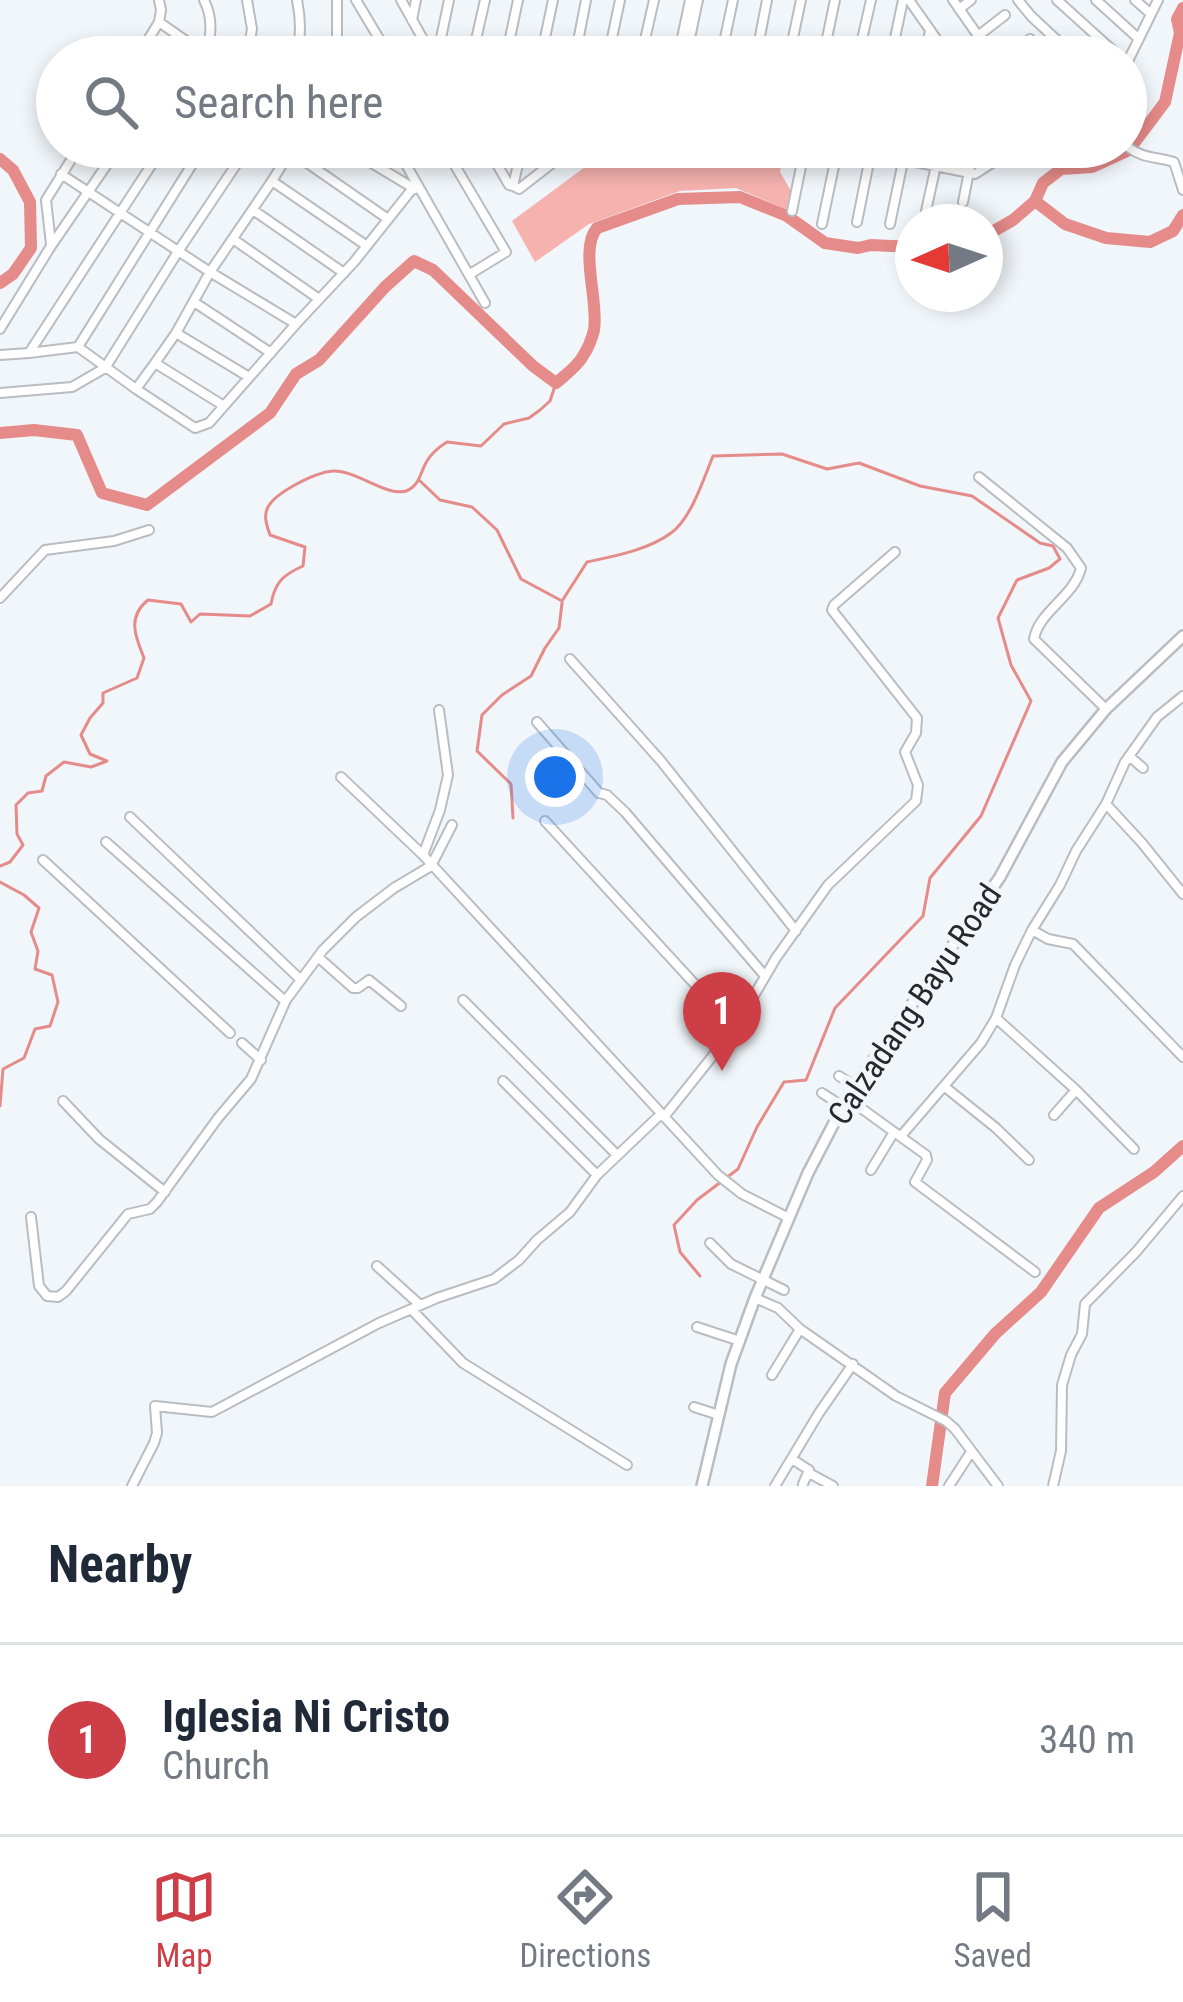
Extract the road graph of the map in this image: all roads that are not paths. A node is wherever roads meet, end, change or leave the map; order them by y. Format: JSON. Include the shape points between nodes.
{"nodes":[{"id":1,"x":159,"y":0,"type":"edge"},
{"id":2,"x":204,"y":0,"type":"edge"},
{"id":3,"x":247,"y":0,"type":"edge"},
{"id":4,"x":296,"y":0,"type":"edge"},
{"id":5,"x":338,"y":0,"type":"edge"},
{"id":6,"x":356,"y":0,"type":"edge"},
{"id":7,"x":401,"y":0,"type":"edge"},
{"id":8,"x":416,"y":0,"type":"edge"},
{"id":9,"x":449,"y":0,"type":"edge"},
{"id":10,"x":485,"y":0,"type":"edge"},
{"id":11,"x":518,"y":0,"type":"edge"},
{"id":12,"x":553,"y":0,"type":"edge"},
{"id":13,"x":586,"y":0,"type":"edge"},
{"id":14,"x":620,"y":0,"type":"edge"},
{"id":15,"x":654,"y":0,"type":"edge"},
{"id":16,"x":694,"y":0,"type":"edge"},
{"id":17,"x":733,"y":0,"type":"edge"},
{"id":18,"x":767,"y":0,"type":"edge"},
{"id":19,"x":801,"y":0,"type":"edge"},
{"id":20,"x":835,"y":0,"type":"edge"},
{"id":21,"x":871,"y":0,"type":"edge"},
{"id":22,"x":906,"y":0,"type":"edge"},
{"id":23,"x":971,"y":0,"type":"edge"},
{"id":24,"x":1018,"y":0,"type":"edge"},
{"id":25,"x":1057,"y":0,"type":"edge"},
{"id":26,"x":1096,"y":0,"type":"edge"},
{"id":27,"x":1136,"y":0,"type":"edge"},
{"id":28,"x":1158,"y":0,"type":"edge"},
{"id":29,"x":956,"y":4,"type":"edge"},
{"id":30,"x":1151,"y":14,"type":"junction"},
{"id":31,"x":1005,"y":15,"type":"dead end"},
{"id":32,"x":412,"y":20,"type":"junction"},
{"id":33,"x":159,"y":22,"type":"junction"},
{"id":34,"x":930,"y":30,"type":"junction"},
{"id":35,"x":152,"y":36,"type":"edge"},
{"id":36,"x":179,"y":36,"type":"edge"},
{"id":37,"x":210,"y":36,"type":"edge"},
{"id":38,"x":250,"y":36,"type":"edge"},
{"id":39,"x":299,"y":36,"type":"edge"},
{"id":40,"x":337,"y":36,"type":"edge"},
{"id":41,"x":377,"y":36,"type":"edge"},
{"id":42,"x":422,"y":36,"type":"edge"},
{"id":43,"x":440,"y":36,"type":"edge"},
{"id":44,"x":477,"y":36,"type":"edge"},
{"id":45,"x":510,"y":36,"type":"edge"},
{"id":46,"x":545,"y":36,"type":"edge"},
{"id":47,"x":579,"y":36,"type":"edge"},
{"id":48,"x":612,"y":36,"type":"edge"},
{"id":49,"x":646,"y":36,"type":"edge"},
{"id":50,"x":686,"y":36,"type":"edge"},
{"id":51,"x":726,"y":36,"type":"edge"},
{"id":52,"x":760,"y":36,"type":"edge"},
{"id":53,"x":793,"y":36,"type":"edge"},
{"id":54,"x":827,"y":36,"type":"edge"},
{"id":55,"x":863,"y":36,"type":"edge"},
{"id":56,"x":897,"y":36,"type":"edge"},
{"id":57,"x":929,"y":36,"type":"edge"},
{"id":58,"x":934,"y":36,"type":"edge"},
{"id":59,"x":978,"y":36,"type":"joint"},
{"id":60,"x":1052,"y":36,"type":"edge"},
{"id":61,"x":1096,"y":36,"type":"edge"},
{"id":62,"x":1135,"y":36,"type":"edge"},
{"id":63,"x":1140,"y":36,"type":"edge"},
{"id":64,"x":1147,"y":156,"type":"edge"},
{"id":65,"x":66,"y":168,"type":"edge"},
{"id":66,"x":105,"y":168,"type":"edge"},
{"id":67,"x":150,"y":168,"type":"edge"},
{"id":68,"x":190,"y":168,"type":"edge"},
{"id":69,"x":234,"y":168,"type":"edge"},
{"id":70,"x":280,"y":168,"type":"edge"},
{"id":71,"x":317,"y":168,"type":"edge"},
{"id":72,"x":380,"y":168,"type":"edge"},
{"id":73,"x":406,"y":168,"type":"edge"},
{"id":74,"x":456,"y":168,"type":"edge"},
{"id":75,"x":500,"y":168,"type":"edge"},
{"id":76,"x":517,"y":168,"type":"edge"},
{"id":77,"x":546,"y":168,"type":"edge"},
{"id":78,"x":801,"y":168,"type":"edge"},
{"id":79,"x":835,"y":168,"type":"edge"},
{"id":80,"x":868,"y":168,"type":"edge"},
{"id":81,"x":901,"y":168,"type":"edge"},
{"id":82,"x":936,"y":168,"type":"edge"},
{"id":83,"x":945,"y":168,"type":"edge"},
{"id":84,"x":969,"y":168,"type":"edge"},
{"id":85,"x":984,"y":168,"type":"edge"},
{"id":86,"x":968,"y":173,"type":"junction"},
{"id":87,"x":62,"y":174,"type":"junction"},
{"id":88,"x":272,"y":182,"type":"junction"},
{"id":89,"x":513,"y":187,"type":"junction"},
{"id":90,"x":417,"y":190,"type":"junction"},
{"id":91,"x":1183,"y":190,"type":"edge"},
{"id":92,"x":90,"y":191,"type":"junction"},
{"id":93,"x":963,"y":202,"type":"dead end"},
{"id":94,"x":928,"y":204,"type":"edge"},
{"id":95,"x":120,"y":211,"type":"junction"},
{"id":96,"x":253,"y":211,"type":"junction"},
{"id":97,"x":792,"y":211,"type":"dead end"},
{"id":98,"x":388,"y":219,"type":"junction"},
{"id":99,"x":857,"y":222,"type":"dead end"},
{"id":100,"x":822,"y":224,"type":"dead end"},
{"id":101,"x":890,"y":224,"type":"dead end"},
{"id":102,"x":151,"y":231,"type":"junction"},
{"id":103,"x":233,"y":239,"type":"junction"},
{"id":104,"x":51,"y":246,"type":"junction"},
{"id":105,"x":367,"y":246,"type":"junction"},
{"id":106,"x":179,"y":250,"type":"junction"},
{"id":107,"x":210,"y":272,"type":"junction"},
{"id":108,"x":344,"y":272,"type":"junction"},
{"id":109,"x":470,"y":274,"type":"junction"},
{"id":110,"x":319,"y":299,"type":"junction"},
{"id":111,"x":194,"y":302,"type":"junction"},
{"id":112,"x":484,"y":303,"type":"dead end"},
{"id":113,"x":296,"y":324,"type":"junction"},
{"id":114,"x":0,"y":329,"type":"edge"},
{"id":115,"x":176,"y":333,"type":"junction"},
{"id":116,"x":78,"y":347,"type":"junction"},
{"id":117,"x":29,"y":353,"type":"junction"},
{"id":118,"x":271,"y":353,"type":"junction"},
{"id":119,"x":0,"y":355,"type":"edge"},
{"id":120,"x":155,"y":363,"type":"junction"},
{"id":121,"x":105,"y":368,"type":"junction"},
{"id":122,"x":249,"y":377,"type":"junction"},
{"id":123,"x":136,"y":389,"type":"junction"},
{"id":124,"x":0,"y":394,"type":"edge"},
{"id":125,"x":224,"y":406,"type":"junction"},
{"id":126,"x":979,"y":477,"type":"dead end"},
{"id":127,"x":149,"y":530,"type":"dead end"},
{"id":128,"x":895,"y":551,"type":"dead end"},
{"id":129,"x":0,"y":598,"type":"edge"},
{"id":130,"x":1183,"y":636,"type":"edge"},
{"id":131,"x":570,"y":659,"type":"dead end"},
{"id":132,"x":1183,"y":696,"type":"edge"},
{"id":133,"x":1106,"y":709,"type":"junction"},
{"id":134,"x":439,"y":710,"type":"dead end"},
{"id":135,"x":537,"y":722,"type":"dead end"},
{"id":136,"x":1129,"y":756,"type":"junction"},
{"id":137,"x":1143,"y":768,"type":"dead end"},
{"id":138,"x":341,"y":778,"type":"dead end"},
{"id":139,"x":1106,"y":805,"type":"junction"},
{"id":140,"x":130,"y":817,"type":"dead end"},
{"id":141,"x":544,"y":821,"type":"dead end"},
{"id":142,"x":452,"y":825,"type":"dead end"},
{"id":143,"x":106,"y":842,"type":"dead end"},
{"id":144,"x":423,"y":855,"type":"junction"},
{"id":145,"x":43,"y":860,"type":"dead end"},
{"id":146,"x":431,"y":866,"type":"junction"},
{"id":147,"x":1183,"y":894,"type":"edge"},
{"id":148,"x":1032,"y":930,"type":"junction"},
{"id":149,"x":796,"y":931,"type":"junction"},
{"id":150,"x":318,"y":957,"type":"junction"},
{"id":151,"x":765,"y":976,"type":"junction"},
{"id":152,"x":301,"y":980,"type":"junction"},
{"id":153,"x":463,"y":1000,"type":"dead end"},
{"id":154,"x":286,"y":1001,"type":"junction"},
{"id":155,"x":401,"y":1006,"type":"dead end"},
{"id":156,"x":996,"y":1018,"type":"junction"},
{"id":157,"x":735,"y":1028,"type":"junction"},
{"id":158,"x":230,"y":1033,"type":"dead end"},
{"id":159,"x":242,"y":1043,"type":"dead end"},
{"id":160,"x":1183,"y":1057,"type":"edge"},
{"id":161,"x":261,"y":1060,"type":"junction"},
{"id":162,"x":838,"y":1076,"type":"dead end"},
{"id":163,"x":503,"y":1081,"type":"dead end"},
{"id":164,"x":854,"y":1086,"type":"junction"},
{"id":165,"x":945,"y":1087,"type":"junction"},
{"id":166,"x":1076,"y":1090,"type":"junction"},
{"id":167,"x":822,"y":1093,"type":"dead end"},
{"id":168,"x":62,"y":1102,"type":"dead end"},
{"id":169,"x":844,"y":1102,"type":"junction"},
{"id":170,"x":663,"y":1115,"type":"junction"},
{"id":171,"x":1054,"y":1115,"type":"dead end"},
{"id":172,"x":897,"y":1134,"type":"junction"},
{"id":173,"x":1134,"y":1149,"type":"dead end"},
{"id":174,"x":616,"y":1154,"type":"junction"},
{"id":175,"x":1029,"y":1160,"type":"dead end"},
{"id":176,"x":871,"y":1170,"type":"dead end"},
{"id":177,"x":597,"y":1174,"type":"junction"},
{"id":178,"x":165,"y":1192,"type":"junction"},
{"id":179,"x":1183,"y":1196,"type":"edge"},
{"id":180,"x":31,"y":1217,"type":"dead end"},
{"id":181,"x":789,"y":1218,"type":"junction"},
{"id":182,"x":710,"y":1243,"type":"dead end"},
{"id":183,"x":377,"y":1266,"type":"dead end"},
{"id":184,"x":1035,"y":1272,"type":"dead end"},
{"id":185,"x":764,"y":1279,"type":"junction"},
{"id":186,"x":784,"y":1290,"type":"dead end"},
{"id":187,"x":755,"y":1298,"type":"junction"},
{"id":188,"x":416,"y":1308,"type":"junction"},
{"id":189,"x":697,"y":1327,"type":"dead end"},
{"id":190,"x":800,"y":1329,"type":"junction"},
{"id":191,"x":740,"y":1342,"type":"junction"},
{"id":192,"x":853,"y":1364,"type":"junction"},
{"id":193,"x":772,"y":1375,"type":"dead end"},
{"id":194,"x":694,"y":1407,"type":"dead end"},
{"id":195,"x":719,"y":1414,"type":"junction"},
{"id":196,"x":971,"y":1452,"type":"junction"},
{"id":197,"x":793,"y":1459,"type":"junction"},
{"id":198,"x":627,"y":1465,"type":"dead end"},
{"id":199,"x":809,"y":1473,"type":"junction"},
{"id":200,"x":803,"y":1484,"type":"edge"},
{"id":201,"x":132,"y":1486,"type":"edge"},
{"id":202,"x":702,"y":1486,"type":"edge"},
{"id":203,"x":775,"y":1486,"type":"edge"},
{"id":204,"x":833,"y":1486,"type":"edge"},
{"id":205,"x":949,"y":1486,"type":"edge"},
{"id":206,"x":998,"y":1486,"type":"edge"},
{"id":207,"x":1053,"y":1486,"type":"edge"}],
"edges":[{"from":1,"to":33,"type":"street"},
{"from":2,"to":37,"type":"street"},
{"from":3,"to":38,"type":"street"},
{"from":4,"to":39,"type":"street"},
{"from":5,"to":40,"type":"street"},
{"from":6,"to":41,"type":"street"},
{"from":7,"to":32,"type":"street"},
{"from":8,"to":32,"type":"street"},
{"from":9,"to":43,"type":"street"},
{"from":10,"to":44,"type":"street"},
{"from":11,"to":45,"type":"street"},
{"from":12,"to":46,"type":"street"},
{"from":13,"to":47,"type":"street"},
{"from":14,"to":48,"type":"street"},
{"from":15,"to":49,"type":"street"},
{"from":16,"to":50,"type":"street"},
{"from":17,"to":51,"type":"street"},
{"from":18,"to":52,"type":"street"},
{"from":19,"to":53,"type":"street"},
{"from":20,"to":54,"type":"street"},
{"from":21,"to":55,"type":"street"},
{"from":22,"to":34,"type":"street"},
{"from":22,"to":56,"type":"street"},
{"from":23,"to":29,"type":"street"},
{"from":24,"to":60,"type":"street"},
{"from":25,"to":61,"type":"street"},
{"from":26,"to":62,"type":"street"},
{"from":27,"to":30,"type":"street"},
{"from":28,"to":30,"type":"street"},
{"from":29,"to":59,"type":"street"},
{"from":30,"to":63,"type":"street"},
{"from":31,"to":59,"type":"street"},
{"from":32,"to":42,"type":"street"},
{"from":33,"to":35,"type":"street"},
{"from":33,"to":36,"type":"street"},
{"from":34,"to":57,"type":"street"},
{"from":34,"to":58,"type":"street"},
{"from":64,"to":91,"type":"street","via":[[1174,162]]},
{"from":65,"to":87,"type":"street"},
{"from":66,"to":92,"type":"street"},
{"from":67,"to":95,"type":"street"},
{"from":68,"to":102,"type":"street"},
{"from":69,"to":106,"type":"street"},
{"from":70,"to":88,"type":"street"},
{"from":71,"to":98,"type":"street"},
{"from":72,"to":90,"type":"street"},
{"from":73,"to":90,"type":"street"},
{"from":74,"to":109,"type":"street","via":[[506,252]]},
{"from":75,"to":89,"type":"street"},
{"from":76,"to":89,"type":"street"},
{"from":77,"to":89,"type":"street"},
{"from":78,"to":97,"type":"street"},
{"from":79,"to":100,"type":"street"},
{"from":80,"to":99,"type":"street"},
{"from":81,"to":101,"type":"street"},
{"from":82,"to":94,"type":"street"},
{"from":83,"to":86,"type":"street"},
{"from":84,"to":86,"type":"street"},
{"from":85,"to":86,"type":"street"},
{"from":86,"to":93,"type":"street"},
{"from":87,"to":92,"type":"street"},
{"from":87,"to":104,"type":"street","via":[[46,200]]},
{"from":88,"to":96,"type":"street"},
{"from":88,"to":105,"type":"street"},
{"from":90,"to":98,"type":"street"},
{"from":90,"to":109,"type":"street"},
{"from":92,"to":95,"type":"street"},
{"from":92,"to":104,"type":"street"},
{"from":95,"to":102,"type":"street"},
{"from":95,"to":117,"type":"street"},
{"from":96,"to":103,"type":"street"},
{"from":96,"to":108,"type":"street"},
{"from":98,"to":105,"type":"street"},
{"from":102,"to":106,"type":"street"},
{"from":102,"to":116,"type":"street"},
{"from":103,"to":107,"type":"street"},
{"from":103,"to":110,"type":"street"},
{"from":104,"to":114,"type":"street"},
{"from":105,"to":108,"type":"street"},
{"from":106,"to":107,"type":"street"},
{"from":106,"to":121,"type":"street"},
{"from":107,"to":111,"type":"street"},
{"from":107,"to":113,"type":"street"},
{"from":108,"to":110,"type":"street"},
{"from":109,"to":112,"type":"street"},
{"from":110,"to":113,"type":"street"},
{"from":111,"to":115,"type":"street"},
{"from":111,"to":118,"type":"street"},
{"from":113,"to":118,"type":"street"},
{"from":115,"to":120,"type":"street"},
{"from":115,"to":122,"type":"street"},
{"from":116,"to":117,"type":"street"},
{"from":116,"to":121,"type":"street"},
{"from":117,"to":119,"type":"street"},
{"from":118,"to":122,"type":"street"},
{"from":120,"to":123,"type":"street"},
{"from":120,"to":125,"type":"street"},
{"from":121,"to":123,"type":"street"},
{"from":121,"to":124,"type":"street","via":[[72,387]]},
{"from":122,"to":125,"type":"street"},
{"from":123,"to":125,"type":"street","via":[[195,428]]},
{"from":126,"to":133,"type":"street","via":[[1081,568],[1034,639]]},
{"from":127,"to":129,"type":"street","via":[[44,550]]},
{"from":128,"to":149,"type":"street","via":[[832,610],[917,718],[904,752],[916,801],[828,885]]},
{"from":130,"to":133,"type":"street","name":"Calzadang Bayu Road"},
{"from":131,"to":149,"type":"street"},
{"from":132,"to":136,"type":"street"},
{"from":133,"to":164,"type":"street","name":"Calzadang Bayu Road","via":[[1062,762],[1000,877]]},
{"from":134,"to":144,"type":"street","via":[[448,775]]},
{"from":135,"to":151,"type":"street","via":[[626,812]]},
{"from":136,"to":137,"type":"street"},
{"from":136,"to":139,"type":"street"},
{"from":138,"to":144,"type":"street"},
{"from":139,"to":147,"type":"street"},
{"from":139,"to":148,"type":"street"},
{"from":140,"to":152,"type":"street"},
{"from":141,"to":157,"type":"street"},
{"from":142,"to":146,"type":"street"},
{"from":143,"to":154,"type":"street"},
{"from":144,"to":146,"type":"street"},
{"from":145,"to":158,"type":"street"},
{"from":146,"to":150,"type":"street","via":[[356,917]]},
{"from":146,"to":170,"type":"street"},
{"from":148,"to":156,"type":"street"},
{"from":148,"to":160,"type":"street","via":[[1080,950]]},
{"from":149,"to":151,"type":"street"},
{"from":150,"to":152,"type":"street"},
{"from":150,"to":155,"type":"street","via":[[353,988],[369,980]]},
{"from":151,"to":157,"type":"street"},
{"from":152,"to":154,"type":"street"},
{"from":153,"to":174,"type":"street"},
{"from":154,"to":161,"type":"street"},
{"from":156,"to":165,"type":"street"},
{"from":156,"to":166,"type":"street"},
{"from":157,"to":170,"type":"street"},
{"from":159,"to":161,"type":"street"},
{"from":161,"to":178,"type":"street"},
{"from":162,"to":164,"type":"street"},
{"from":163,"to":177,"type":"street"},
{"from":164,"to":169,"type":"street","name":"Calzadang Bayu Road"},
{"from":165,"to":172,"type":"street"},
{"from":165,"to":175,"type":"street"},
{"from":166,"to":171,"type":"street"},
{"from":166,"to":173,"type":"street"},
{"from":167,"to":169,"type":"street"},
{"from":168,"to":178,"type":"street"},
{"from":169,"to":172,"type":"street"},
{"from":169,"to":181,"type":"street","name":"Calzadang Bayu Road"},
{"from":170,"to":174,"type":"street"},
{"from":170,"to":181,"type":"street","via":[[718,1175]]},
{"from":172,"to":176,"type":"street"},
{"from":172,"to":184,"type":"street","via":[[926,1155],[915,1182]]},
{"from":174,"to":177,"type":"street"},
{"from":177,"to":188,"type":"street","via":[[570,1212],[494,1279]]},
{"from":178,"to":180,"type":"street","via":[[150,1209],[128,1214],[58,1297],[39,1286]]},
{"from":179,"to":207,"type":"street","via":[[1085,1304],[1062,1385]]},
{"from":181,"to":185,"type":"street","name":"Calzadang Bayu Road"},
{"from":182,"to":185,"type":"street","via":[[730,1264]]},
{"from":183,"to":188,"type":"street"},
{"from":185,"to":186,"type":"street"},
{"from":185,"to":187,"type":"street","name":"Calzadang Bayu Road"},
{"from":187,"to":190,"type":"street"},
{"from":187,"to":191,"type":"street","name":"Calzadang Bayu Road"},
{"from":188,"to":198,"type":"street","via":[[464,1363]]},
{"from":188,"to":201,"type":"street","via":[[212,1412],[155,1406],[157,1433]]},
{"from":189,"to":191,"type":"street"},
{"from":190,"to":192,"type":"street"},
{"from":190,"to":193,"type":"street"},
{"from":191,"to":195,"type":"street","name":"Calzadang Bayu Road"},
{"from":192,"to":196,"type":"street","via":[[946,1420]]},
{"from":192,"to":197,"type":"street"},
{"from":194,"to":195,"type":"street"},
{"from":195,"to":202,"type":"street","name":"Calzadang Bayu Road"},
{"from":196,"to":205,"type":"street"},
{"from":196,"to":206,"type":"street"},
{"from":197,"to":199,"type":"street"},
{"from":197,"to":203,"type":"street"},
{"from":199,"to":200,"type":"street"},
{"from":199,"to":204,"type":"street"}]}
